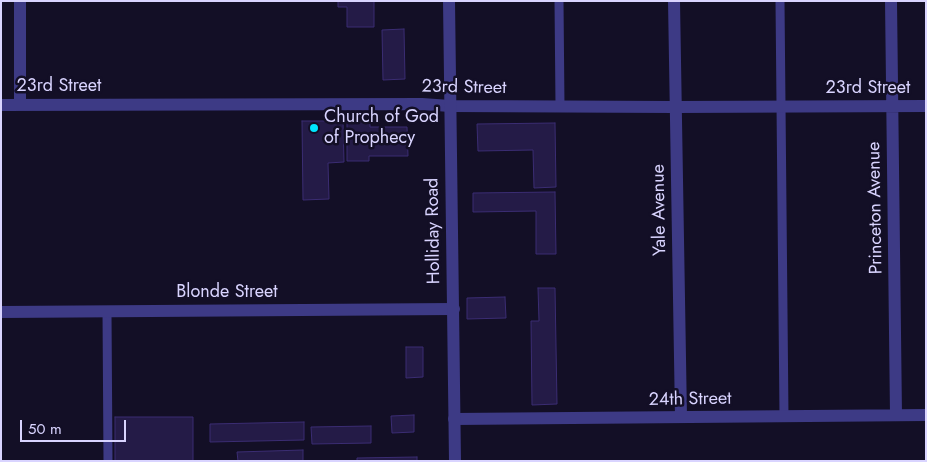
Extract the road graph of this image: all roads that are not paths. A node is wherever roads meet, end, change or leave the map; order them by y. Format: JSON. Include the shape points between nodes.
{"nodes":[{"id":1,"x":20,"y":1,"type":"edge"},
{"id":2,"x":449,"y":1,"type":"edge"},
{"id":3,"x":559,"y":1,"type":"edge"},
{"id":4,"x":674,"y":1,"type":"edge"},
{"id":5,"x":780,"y":1,"type":"edge"},
{"id":6,"x":891,"y":1,"type":"edge"},
{"id":7,"x":1,"y":105,"type":"edge"},
{"id":8,"x":20,"y":105,"type":"junction"},
{"id":9,"x":450,"y":106,"type":"junction"},
{"id":10,"x":560,"y":106,"type":"junction"},
{"id":11,"x":892,"y":106,"type":"junction"},
{"id":12,"x":926,"y":106,"type":"edge"},
{"id":13,"x":676,"y":107,"type":"junction"},
{"id":14,"x":781,"y":107,"type":"junction"},
{"id":15,"x":454,"y":309,"type":"junction"},
{"id":16,"x":1,"y":312,"type":"edge"},
{"id":17,"x":107,"y":312,"type":"junction"},
{"id":18,"x":896,"y":415,"type":"junction"},
{"id":19,"x":926,"y":415,"type":"edge"},
{"id":20,"x":784,"y":416,"type":"junction"},
{"id":21,"x":681,"y":417,"type":"junction"},
{"id":22,"x":454,"y":419,"type":"junction"},
{"id":23,"x":108,"y":461,"type":"edge"},
{"id":24,"x":455,"y":461,"type":"edge"}],
"edges":[{"from":1,"to":8,"type":"street"},
{"from":2,"to":9,"type":"street","name":"Holliday Road"},
{"from":3,"to":10,"type":"lane"},
{"from":4,"to":13,"type":"street","name":"Yale Avenue"},
{"from":5,"to":14,"type":"lane"},
{"from":6,"to":11,"type":"street","name":"Princeton Avenue"},
{"from":7,"to":8,"type":"street","name":"23rd Street"},
{"from":8,"to":9,"type":"street","name":"23rd Street"},
{"from":9,"to":10,"type":"street","name":"23rd Street"},
{"from":9,"to":15,"type":"street","name":"Holliday Road"},
{"from":10,"to":13,"type":"street","name":"23rd Street"},
{"from":11,"to":12,"type":"street","name":"23rd Street"},
{"from":11,"to":14,"type":"street","name":"23rd Street"},
{"from":11,"to":18,"type":"street","name":"Princeton Avenue"},
{"from":13,"to":14,"type":"street","name":"23rd Street"},
{"from":13,"to":21,"type":"street","name":"Yale Avenue"},
{"from":14,"to":20,"type":"lane"},
{"from":15,"to":17,"type":"street","name":"Blonde Street"},
{"from":15,"to":22,"type":"street","name":"Holliday Road"},
{"from":16,"to":17,"type":"street","name":"Blonde Street"},
{"from":17,"to":23,"type":"lane"},
{"from":18,"to":19,"type":"street","name":"24th Street"},
{"from":18,"to":20,"type":"street","name":"24th Street"},
{"from":20,"to":21,"type":"street","name":"24th Street"},
{"from":21,"to":22,"type":"street","name":"24th Street"},
{"from":22,"to":24,"type":"street","name":"Holliday Road"}]}
